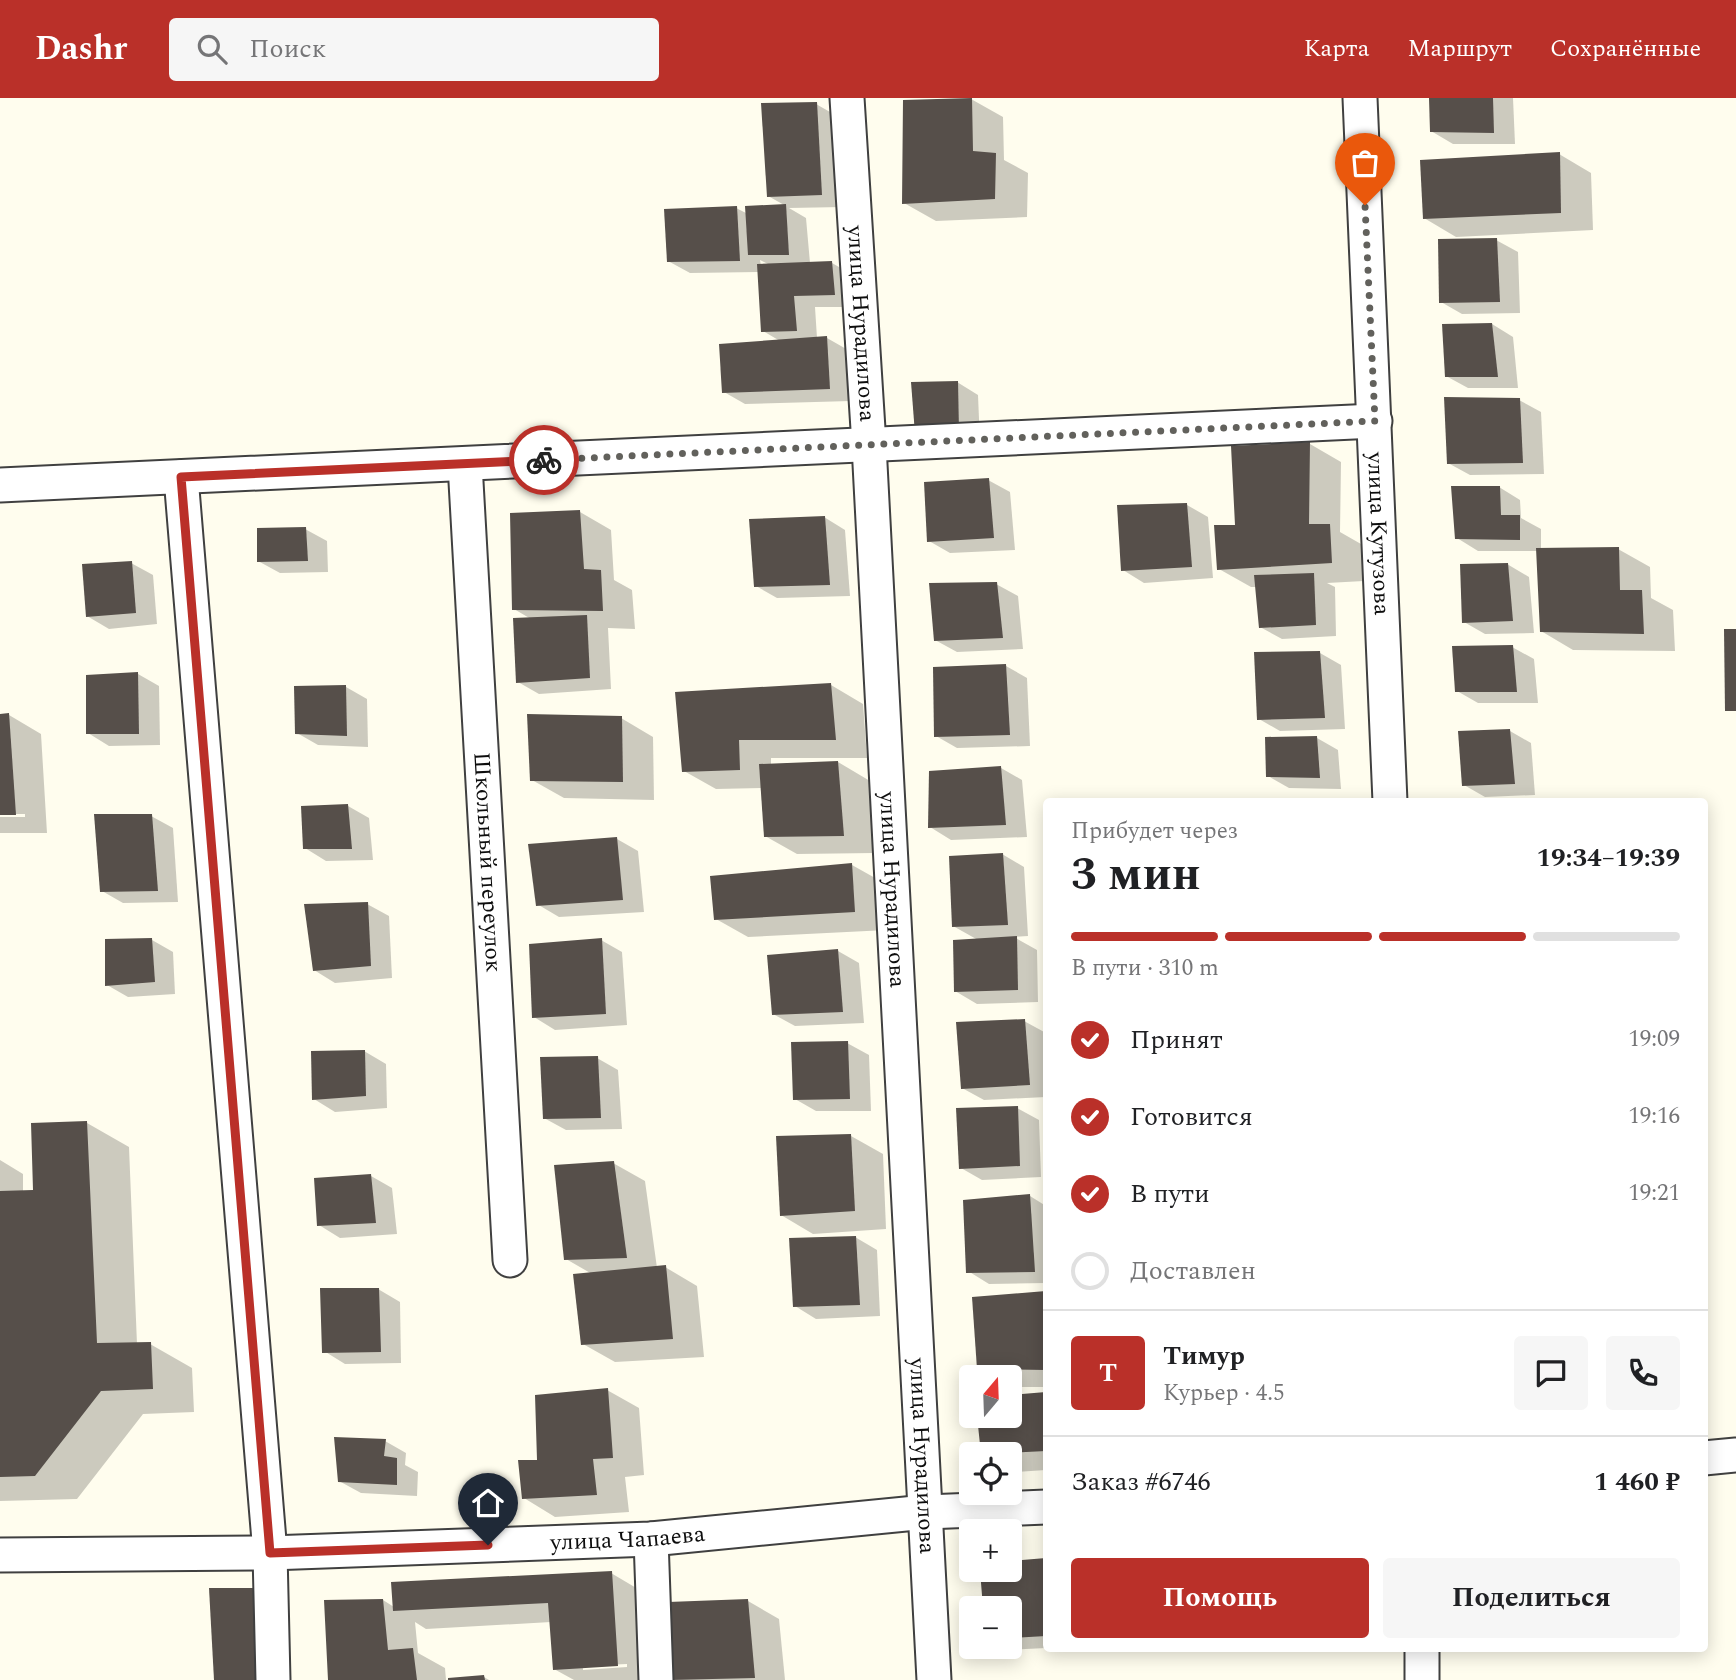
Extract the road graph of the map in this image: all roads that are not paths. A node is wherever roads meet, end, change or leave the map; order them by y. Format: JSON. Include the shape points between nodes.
{"nodes":[{"id":1,"x":847,"y":98,"type":"edge"},
{"id":2,"x":1360,"y":98,"type":"edge"},
{"id":3,"x":1375,"y":421,"type":"junction"},
{"id":4,"x":869,"y":445,"type":"junction"},
{"id":5,"x":465,"y":464,"type":"junction"},
{"id":6,"x":181,"y":477,"type":"junction"},
{"id":7,"x":0,"y":485,"type":"edge"},
{"id":8,"x":1391,"y":798,"type":"edge"},
{"id":9,"x":510,"y":1260,"type":"dead end"},
{"id":10,"x":1736,"y":1455,"type":"edge"},
{"id":11,"x":1708,"y":1458,"type":"edge"},
{"id":12,"x":1043,"y":1507,"type":"edge"},
{"id":13,"x":926,"y":1512,"type":"junction"},
{"id":14,"x":651,"y":1539,"type":"junction"},
{"id":15,"x":270,"y":1553,"type":"junction"},
{"id":16,"x":0,"y":1555,"type":"edge"},
{"id":17,"x":1422,"y":1652,"type":"edge"},
{"id":18,"x":273,"y":1680,"type":"edge"},
{"id":19,"x":656,"y":1680,"type":"edge"},
{"id":20,"x":934,"y":1680,"type":"edge"},
{"id":21,"x":1422,"y":1680,"type":"edge"}],
"edges":[{"from":1,"to":4,"type":"street","name":"улица Нурадилова"},
{"from":2,"to":3,"type":"street","name":"улица Кутузова"},
{"from":3,"to":4,"type":"street"},
{"from":3,"to":8,"type":"street","name":"улица Кутузова"},
{"from":4,"to":5,"type":"street"},
{"from":4,"to":13,"type":"street","name":"улица Нурадилова"},
{"from":5,"to":6,"type":"street"},
{"from":5,"to":9,"type":"street","name":"Школьный переулок"},
{"from":6,"to":7,"type":"street"},
{"from":6,"to":15,"type":"street"},
{"from":10,"to":11,"type":"street"},
{"from":12,"to":13,"type":"street","name":"улица Чапаева"},
{"from":13,"to":14,"type":"street","name":"улица Чапаева"},
{"from":13,"to":20,"type":"street","name":"улица Нурадилова"},
{"from":14,"to":15,"type":"street","name":"улица Чапаева"},
{"from":14,"to":19,"type":"street"},
{"from":15,"to":16,"type":"street","name":"улица Чапаева"},
{"from":15,"to":18,"type":"street"},
{"from":17,"to":21,"type":"street"}]}
